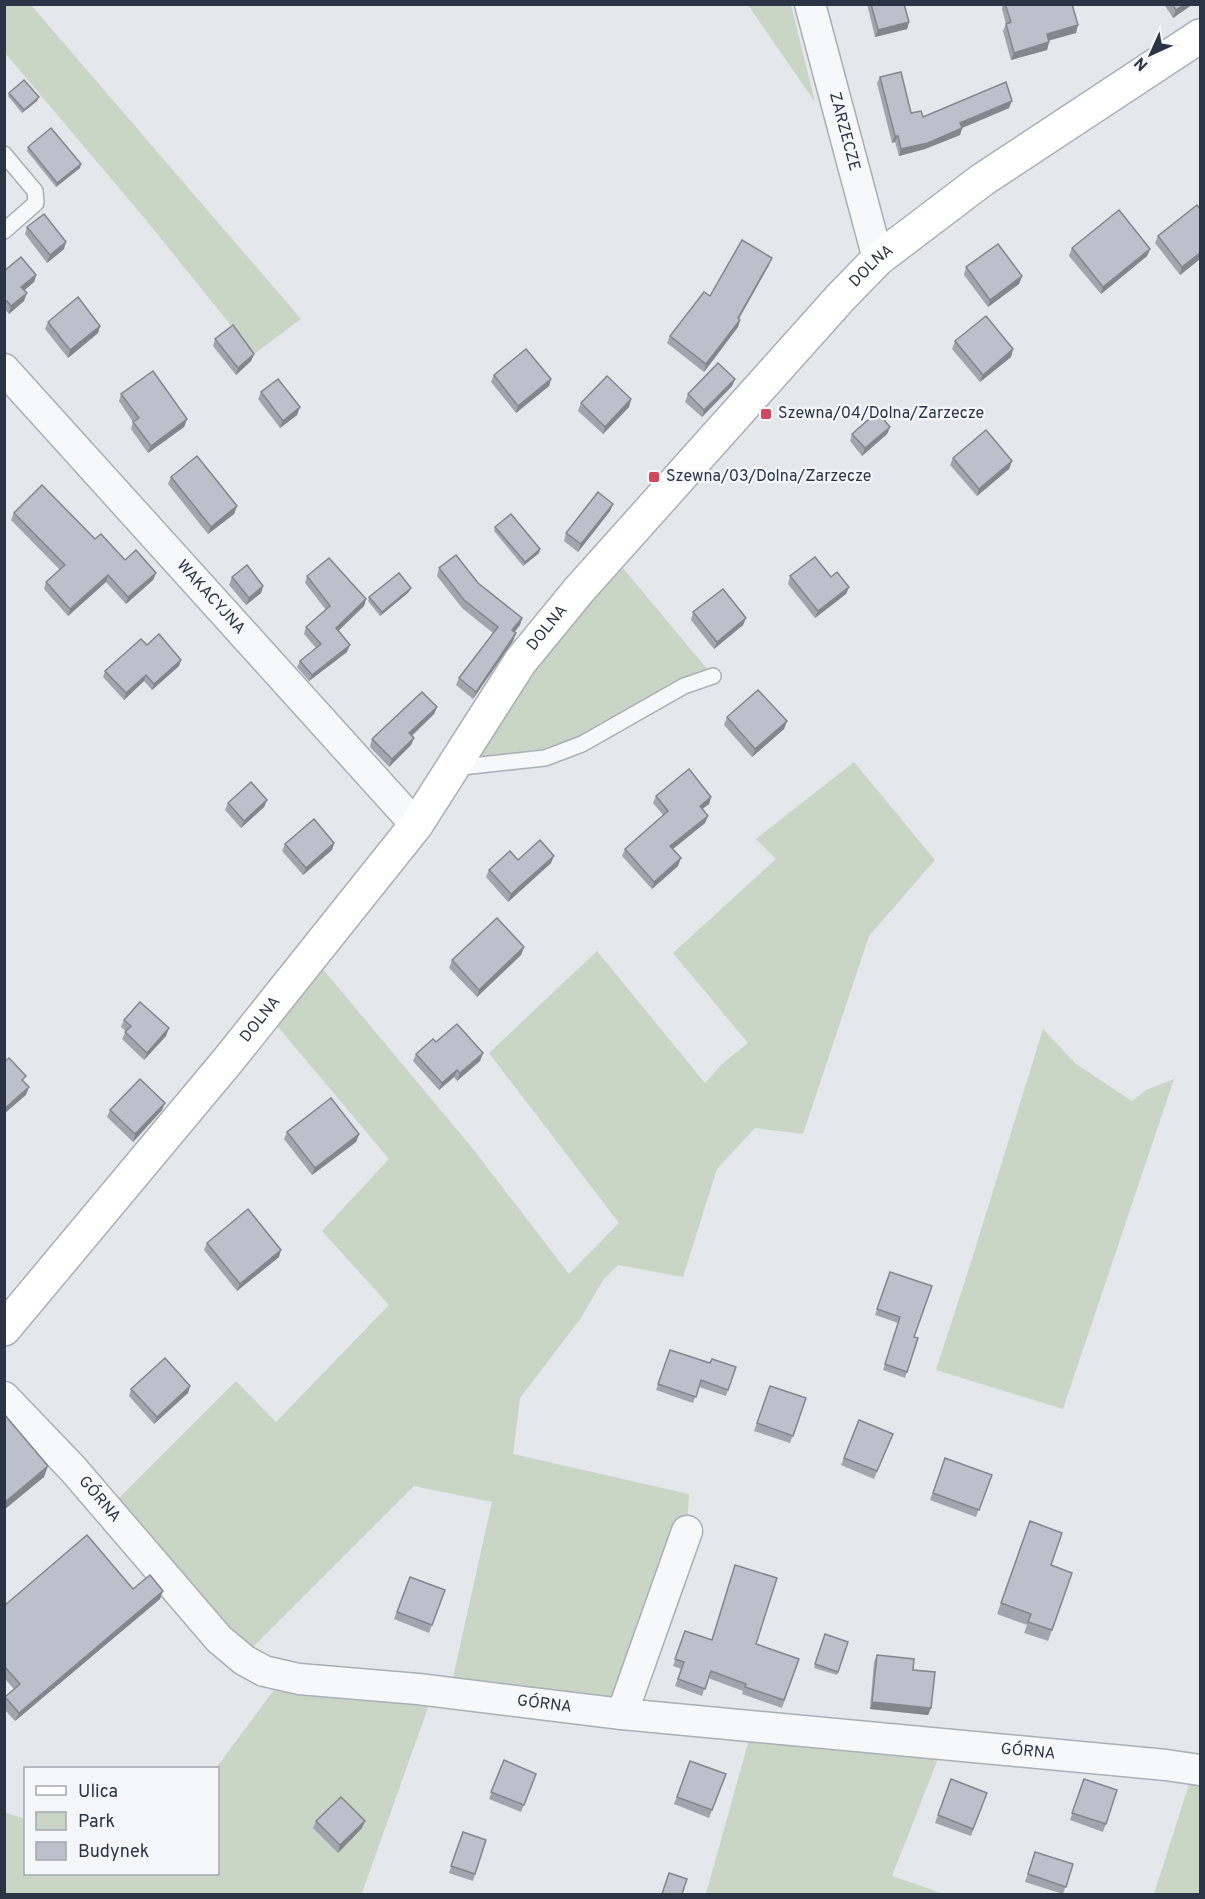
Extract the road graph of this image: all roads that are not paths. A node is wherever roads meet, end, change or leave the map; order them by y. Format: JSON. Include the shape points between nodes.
{"nodes":[{"id":1,"x":810,"y":4,"type":"edge"},
{"id":2,"x":1200,"y":36,"type":"edge"},
{"id":3,"x":4,"y":154,"type":"edge"},
{"id":4,"x":4,"y":231,"type":"edge"},
{"id":5,"x":878,"y":260,"type":"junction"},
{"id":6,"x":4,"y":369,"type":"edge"},
{"id":7,"x":713,"y":676,"type":"dead end"},
{"id":8,"x":453,"y":768,"type":"junction"},
{"id":9,"x":416,"y":825,"type":"junction"},
{"id":10,"x":4,"y":1329,"type":"edge"},
{"id":11,"x":4,"y":1397,"type":"edge"},
{"id":12,"x":687,"y":1531,"type":"dead end"},
{"id":13,"x":622,"y":1714,"type":"junction"},
{"id":14,"x":1200,"y":1770,"type":"edge"}],
"edges":[{"from":1,"to":5,"type":"street","name":"ZARZECZE"},
{"from":2,"to":5,"type":"street","name":"DOLNA","via":[[982,180]]},
{"from":3,"to":4,"type":"lane","via":[[35,191],[36,202]]},
{"from":5,"to":8,"type":"street","name":"DOLNA","via":[[579,590],[520,662]]},
{"from":6,"to":9,"type":"street","name":"WAKACYJNA"},
{"from":7,"to":8,"type":"lane","via":[[684,686],[582,744],[545,758]]},
{"from":8,"to":9,"type":"street","name":"DOLNA"},
{"from":9,"to":10,"type":"street","name":"DOLNA","via":[[230,1058]]},
{"from":11,"to":13,"type":"street","name":"GÓRNA","via":[[73,1468],[219,1639],[264,1671],[299,1679]]},
{"from":12,"to":13,"type":"street"},
{"from":13,"to":14,"type":"street","name":"GÓRNA"}]}
